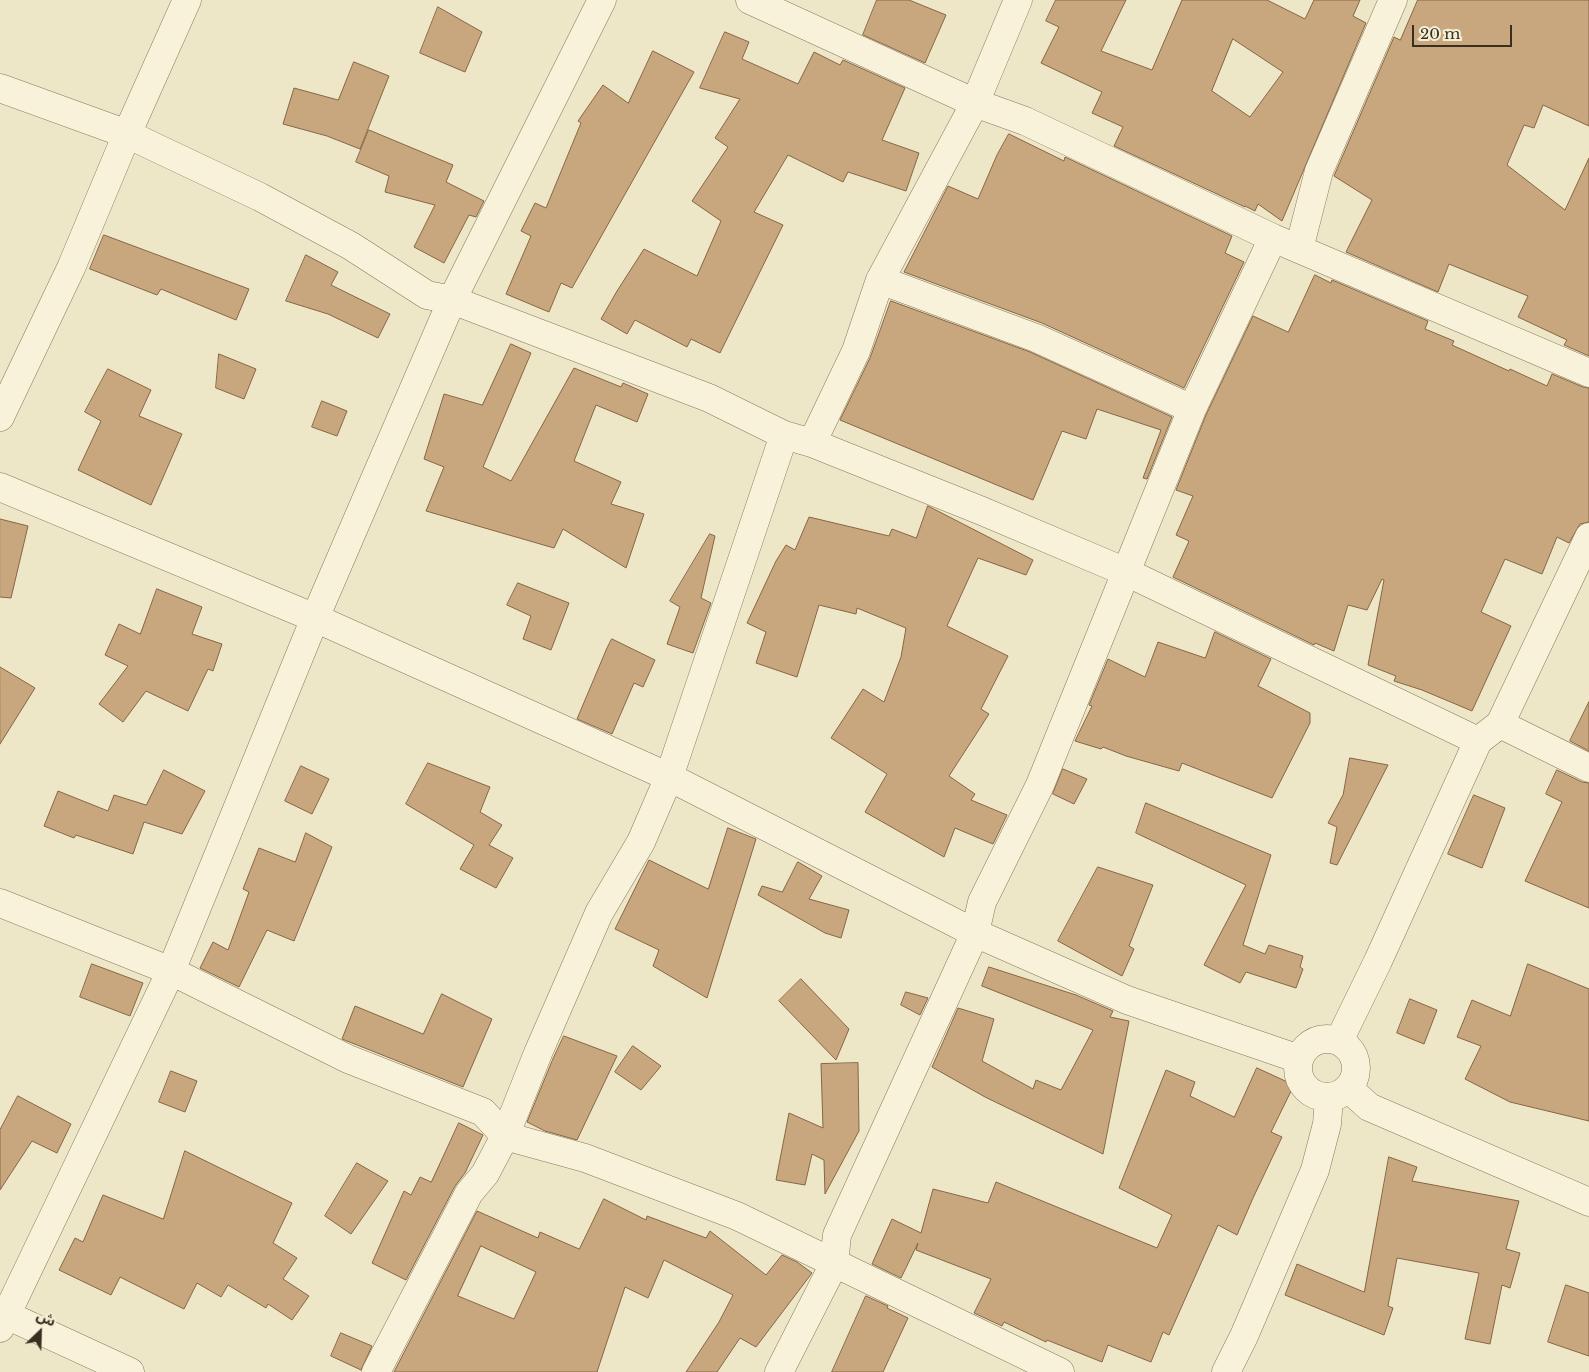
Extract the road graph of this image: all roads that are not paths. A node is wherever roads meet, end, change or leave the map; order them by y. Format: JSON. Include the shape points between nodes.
{"nodes":[{"id":1,"x":187,"y":0,"type":"edge"},
{"id":2,"x":602,"y":0,"type":"edge"},
{"id":3,"x":750,"y":0,"type":"edge"},
{"id":4,"x":1018,"y":0,"type":"edge"},
{"id":5,"x":1393,"y":0,"type":"edge"},
{"id":6,"x":0,"y":88,"type":"edge"},
{"id":7,"x":975,"y":103,"type":"junction"},
{"id":8,"x":127,"y":134,"type":"junction"},
{"id":9,"x":1273,"y":238,"type":"junction"},
{"id":10,"x":1299,"y":249,"type":"junction"},
{"id":11,"x":880,"y":280,"type":"junction"},
{"id":12,"x":452,"y":300,"type":"junction"},
{"id":13,"x":1589,"y":373,"type":"edge"},
{"id":14,"x":1192,"y":409,"type":"junction"},
{"id":15,"x":0,"y":418,"type":"edge"},
{"id":16,"x":784,"y":435,"type":"junction"},
{"id":17,"x":812,"y":443,"type":"junction"},
{"id":18,"x":0,"y":487,"type":"edge"},
{"id":19,"x":1589,"y":537,"type":"edge"},
{"id":20,"x":1126,"y":572,"type":"junction"},
{"id":21,"x":315,"y":618,"type":"junction"},
{"id":22,"x":1500,"y":724,"type":"junction"},
{"id":23,"x":1478,"y":741,"type":"junction"},
{"id":24,"x":1589,"y":768,"type":"edge"},
{"id":25,"x":669,"y":776,"type":"junction"},
{"id":26,"x":0,"y":903,"type":"edge"},
{"id":27,"x":975,"y":932,"type":"junction"},
{"id":28,"x":171,"y":971,"type":"junction"},
{"id":29,"x":1338,"y":1041,"type":"junction"},
{"id":30,"x":1299,"y":1059,"type":"junction"},
{"id":31,"x":1339,"y":1093,"type":"junction"},
{"id":32,"x":505,"y":1136,"type":"junction"},
{"id":33,"x":1589,"y":1202,"type":"edge"},
{"id":34,"x":834,"y":1264,"type":"junction"},
{"id":35,"x":2,"y":1318,"type":"edge"},
{"id":36,"x":130,"y":1372,"type":"edge"},
{"id":37,"x":376,"y":1372,"type":"edge"},
{"id":38,"x":779,"y":1372,"type":"edge"},
{"id":39,"x":1060,"y":1372,"type":"edge"},
{"id":40,"x":1226,"y":1372,"type":"edge"}],
"edges":[{"from":1,"to":8,"type":"street"},
{"from":2,"to":12,"type":"street"},
{"from":3,"to":7,"type":"street"},
{"from":4,"to":7,"type":"street"},
{"from":5,"to":10,"type":"street","via":[[1319,171]]},
{"from":6,"to":8,"type":"street"},
{"from":7,"to":9,"type":"street","via":[[1025,121]]},
{"from":7,"to":11,"type":"street"},
{"from":8,"to":12,"type":"street","via":[[260,197],[351,246],[427,295]]},
{"from":8,"to":15,"type":"street","via":[[72,268]]},
{"from":9,"to":10,"type":"street"},
{"from":9,"to":14,"type":"street"},
{"from":10,"to":13,"type":"street"},
{"from":11,"to":14,"type":"street","via":[[1036,338]]},
{"from":11,"to":17,"type":"street","via":[[856,350]]},
{"from":12,"to":16,"type":"street","via":[[709,398]]},
{"from":12,"to":21,"type":"street"},
{"from":14,"to":20,"type":"street"},
{"from":16,"to":17,"type":"street"},
{"from":16,"to":25,"type":"street"},
{"from":17,"to":20,"type":"street","via":[[982,510]]},
{"from":18,"to":21,"type":"street"},
{"from":19,"to":22,"type":"street"},
{"from":20,"to":23,"type":"street"},
{"from":20,"to":27,"type":"street","via":[[1040,785],[982,902]]},
{"from":21,"to":25,"type":"street"},
{"from":21,"to":28,"type":"street"},
{"from":22,"to":23,"type":"street"},
{"from":22,"to":24,"type":"street"},
{"from":23,"to":29,"type":"street"},
{"from":25,"to":27,"type":"street"},
{"from":25,"to":32,"type":"street","via":[[641,842],[599,913]]},
{"from":26,"to":28,"type":"street"},
{"from":27,"to":30,"type":"street","via":[[1127,1000]]},
{"from":27,"to":34,"type":"street","via":[[837,1235]]},
{"from":28,"to":32,"type":"street","via":[[348,1059],[483,1112]]},
{"from":28,"to":35,"type":"street"},
{"from":29,"to":30,"type":"street","via":[[1319,1040],[1311,1044]]},
{"from":29,"to":31,"type":"street","via":[[1351,1052],[1356,1067],[1355,1076]]},
{"from":30,"to":31,"type":"street","via":[[1299,1078],[1311,1093],[1319,1097]]},
{"from":31,"to":33,"type":"street"},
{"from":31,"to":40,"type":"street","via":[[1315,1170]]},
{"from":32,"to":34,"type":"street","via":[[585,1158],[737,1216]]},
{"from":32,"to":37,"type":"street","via":[[485,1174],[469,1193]]},
{"from":34,"to":38,"type":"street"},
{"from":34,"to":39,"type":"street"},
{"from":35,"to":36,"type":"street"}]}
